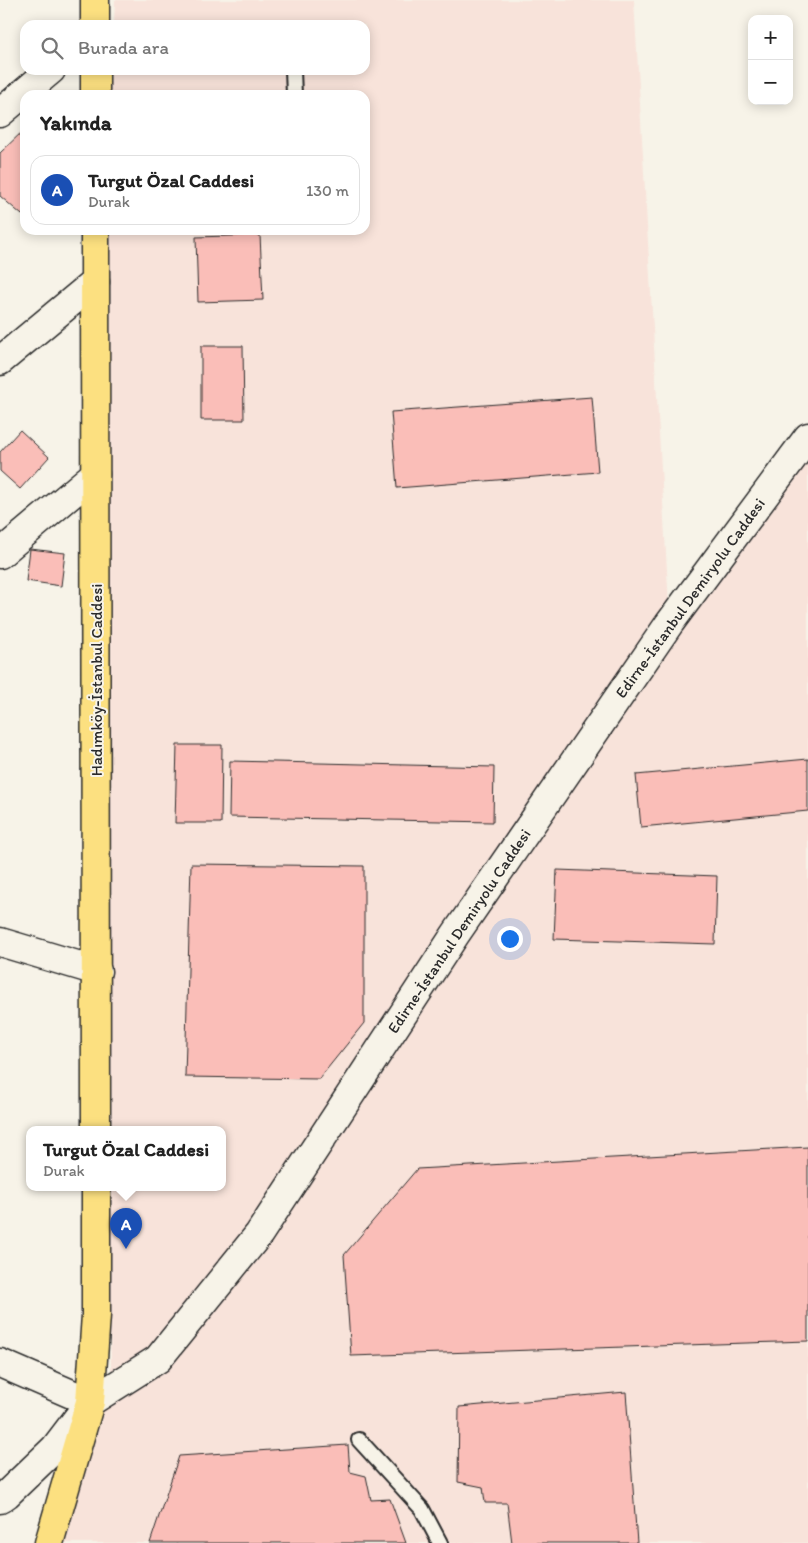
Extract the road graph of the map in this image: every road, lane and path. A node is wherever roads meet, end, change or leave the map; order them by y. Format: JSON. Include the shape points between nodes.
{"nodes":[{"id":1,"x":95,"y":0,"type":"edge"},
{"id":2,"x":95,"y":20,"type":"edge"},
{"id":3,"x":45,"y":75,"type":"edge"},
{"id":4,"x":95,"y":75,"type":"edge"},
{"id":5,"x":293,"y":75,"type":"edge"},
{"id":6,"x":27,"y":90,"type":"edge"},
{"id":7,"x":95,"y":90,"type":"edge"},
{"id":8,"x":294,"y":90,"type":"edge"},
{"id":9,"x":20,"y":96,"type":"edge"},
{"id":10,"x":0,"y":113,"type":"edge"},
{"id":11,"x":95,"y":235,"type":"edge"},
{"id":12,"x":95,"y":282,"type":"junction"},
{"id":13,"x":0,"y":360,"type":"edge"},
{"id":14,"x":808,"y":437,"type":"edge"},
{"id":15,"x":95,"y":474,"type":"junction"},
{"id":16,"x":0,"y":554,"type":"edge"},
{"id":17,"x":0,"y":942,"type":"edge"},
{"id":18,"x":98,"y":971,"type":"junction"},
{"id":19,"x":96,"y":1126,"type":"edge"},
{"id":20,"x":96,"y":1191,"type":"edge"},
{"id":21,"x":0,"y":1363,"type":"edge"},
{"id":22,"x":90,"y":1402,"type":"junction"},
{"id":23,"x":358,"y":1440,"type":"dead end"},
{"id":24,"x":0,"y":1499,"type":"edge"},
{"id":25,"x":50,"y":1543,"type":"edge"},
{"id":26,"x":440,"y":1543,"type":"edge"}],
"edges":[{"from":1,"to":2,"type":"main road"},
{"from":3,"to":6,"type":"street"},
{"from":4,"to":7,"type":"main road"},
{"from":5,"to":8,"type":"lane"},
{"from":9,"to":10,"type":"street"},
{"from":11,"to":12,"type":"main road","name":"Hadımköy-İstanbul Caddesi"},
{"from":12,"to":13,"type":"street"},
{"from":12,"to":15,"type":"main road","name":"Hadımköy-İstanbul Caddesi"},
{"from":14,"to":22,"type":"street","name":"Edirne-İstanbul Demiryolu Caddesi","via":[[669,624],[454,935],[259,1234],[158,1359]]},
{"from":15,"to":16,"type":"street"},
{"from":15,"to":18,"type":"main road","name":"Hadımköy-İstanbul Caddesi"},
{"from":17,"to":18,"type":"street"},
{"from":18,"to":19,"type":"main road","name":"Hadımköy-İstanbul Caddesi"},
{"from":20,"to":22,"type":"main road","via":[[96,1315]]},
{"from":21,"to":22,"type":"street"},
{"from":22,"to":24,"type":"street","via":[[55,1448]]},
{"from":22,"to":25,"type":"main road"},
{"from":23,"to":26,"type":"lane","via":[[422,1510]]}]}
